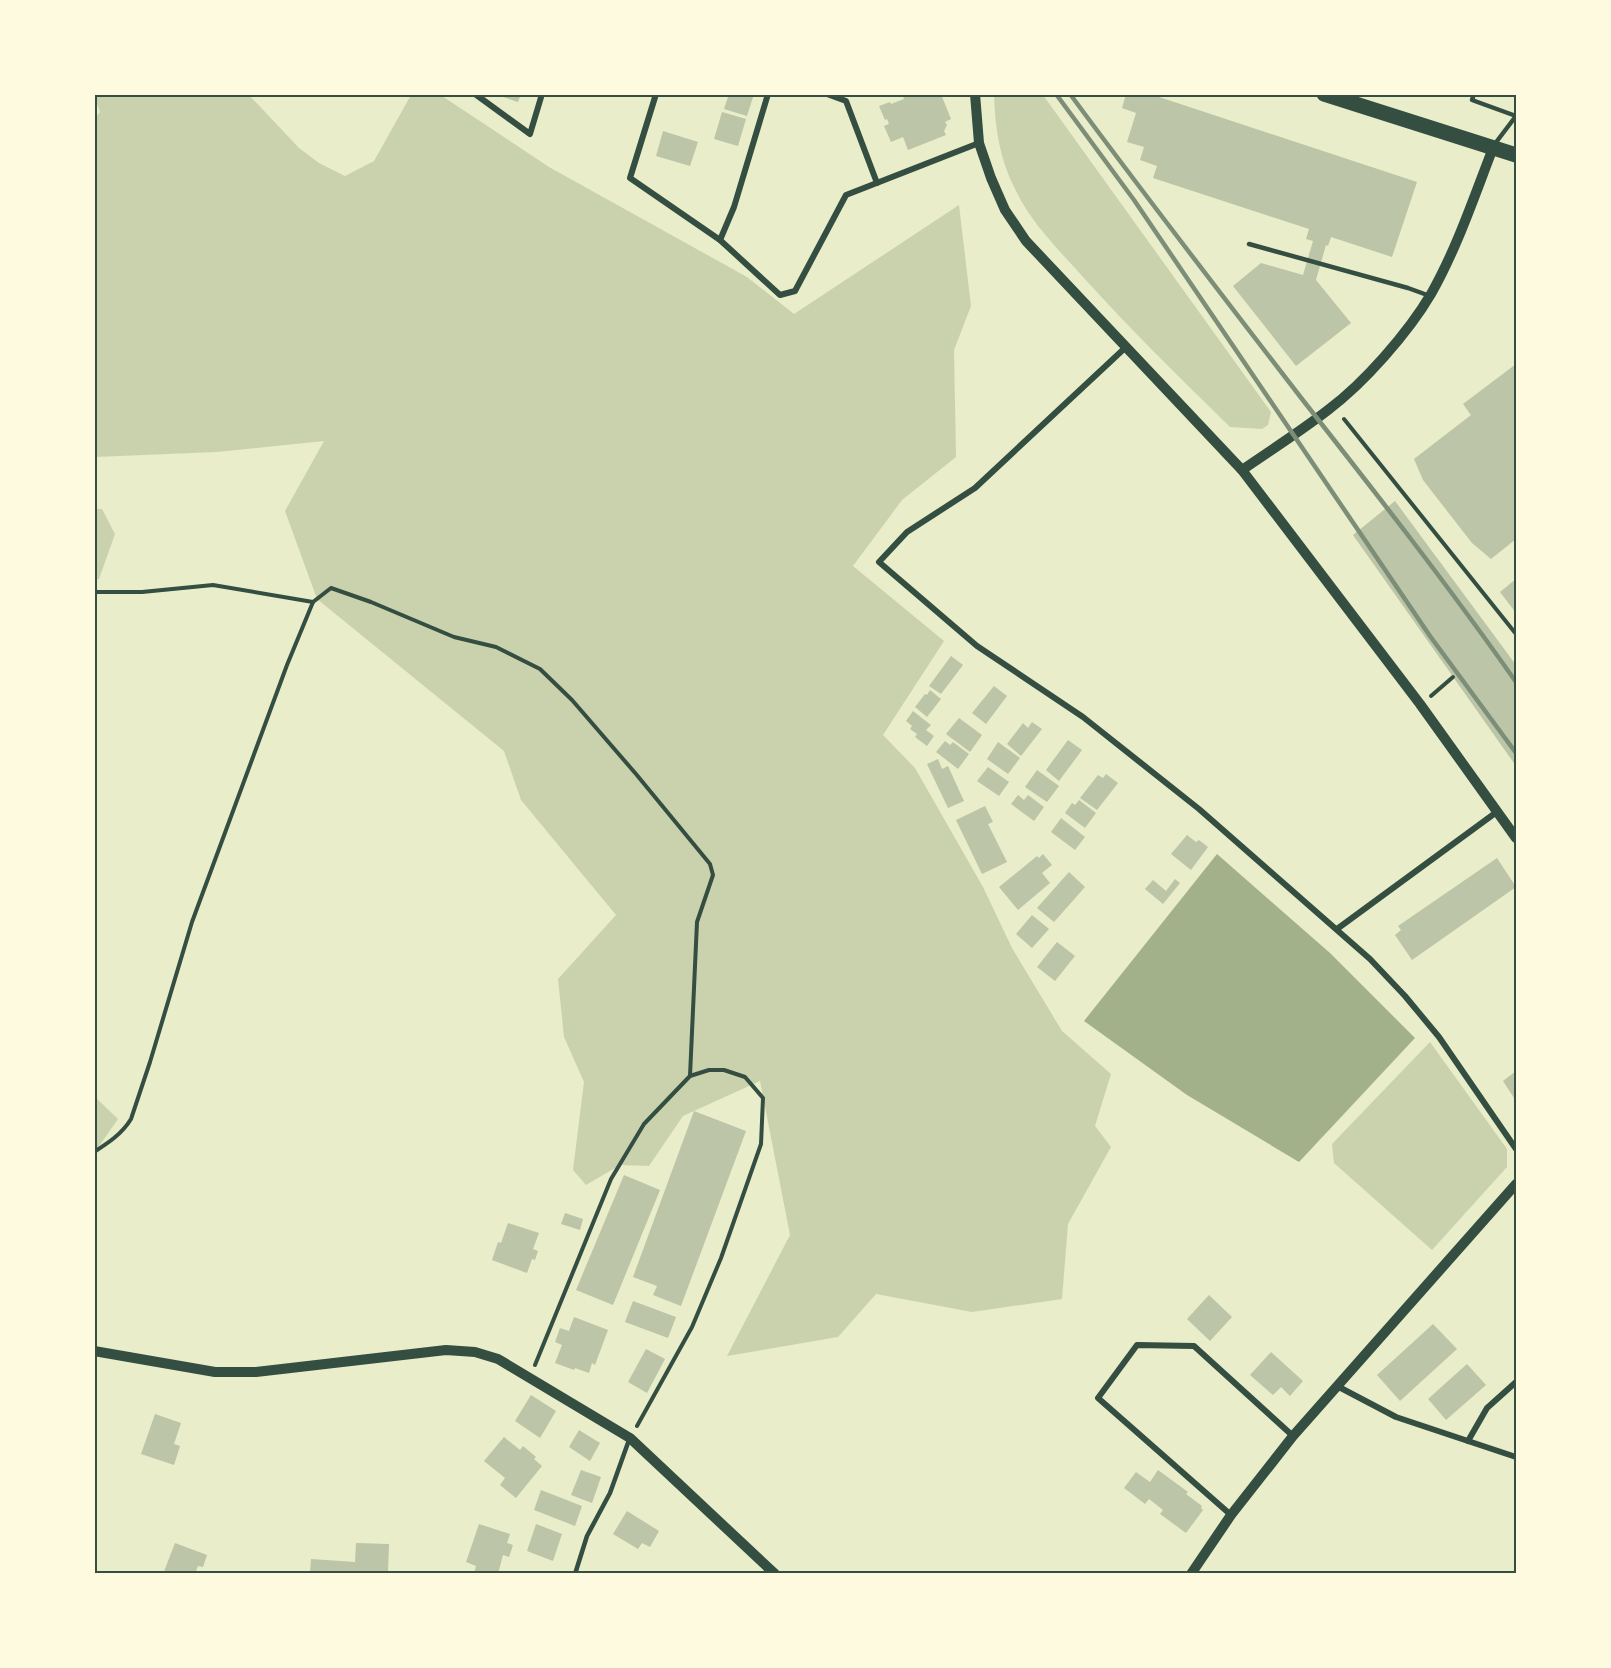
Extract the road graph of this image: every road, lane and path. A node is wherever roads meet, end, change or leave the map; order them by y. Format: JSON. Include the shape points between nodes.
{"nodes":[{"id":1,"x":475,"y":94,"type":"edge"},
{"id":2,"x":542,"y":94,"type":"edge"},
{"id":3,"x":656,"y":94,"type":"edge"},
{"id":4,"x":768,"y":94,"type":"edge"},
{"id":5,"x":827,"y":94,"type":"edge"},
{"id":6,"x":975,"y":94,"type":"edge"},
{"id":7,"x":1324,"y":94,"type":"edge"},
{"id":8,"x":1474,"y":94,"type":"edge"},
{"id":9,"x":1516,"y":116,"type":"edge"},
{"id":10,"x":979,"y":143,"type":"junction"},
{"id":11,"x":1493,"y":148,"type":"junction"},
{"id":12,"x":1516,"y":155,"type":"edge"},
{"id":13,"x":878,"y":183,"type":"junction"},
{"id":14,"x":720,"y":240,"type":"junction"},
{"id":15,"x":1249,"y":244,"type":"dead end"},
{"id":16,"x":1430,"y":296,"type":"junction"},
{"id":17,"x":1126,"y":347,"type":"junction"},
{"id":18,"x":1344,"y":419,"type":"dead end"},
{"id":19,"x":1242,"y":470,"type":"junction"},
{"id":20,"x":94,"y":592,"type":"edge"},
{"id":21,"x":313,"y":602,"type":"junction"},
{"id":22,"x":1516,"y":634,"type":"edge"},
{"id":23,"x":1453,"y":677,"type":"dead end"},
{"id":24,"x":1420,"y":704,"type":"junction"},
{"id":25,"x":1498,"y":811,"type":"junction"},
{"id":26,"x":1516,"y":837,"type":"edge"},
{"id":27,"x":1337,"y":929,"type":"junction"},
{"id":28,"x":690,"y":1076,"type":"junction"},
{"id":29,"x":1516,"y":1149,"type":"edge"},
{"id":30,"x":94,"y":1152,"type":"edge"},
{"id":31,"x":1516,"y":1184,"type":"edge"},
{"id":32,"x":94,"y":1351,"type":"edge"},
{"id":33,"x":530,"y":1378,"type":"junction"},
{"id":34,"x":1516,"y":1382,"type":"edge"},
{"id":35,"x":1337,"y":1386,"type":"junction"},
{"id":36,"x":1293,"y":1436,"type":"junction"},
{"id":37,"x":630,"y":1438,"type":"junction"},
{"id":38,"x":1468,"y":1441,"type":"junction"},
{"id":39,"x":1516,"y":1457,"type":"edge"},
{"id":40,"x":1231,"y":1515,"type":"junction"},
{"id":41,"x":574,"y":1574,"type":"edge"},
{"id":42,"x":775,"y":1574,"type":"edge"},
{"id":43,"x":1191,"y":1574,"type":"edge"}],
"edges":[{"from":1,"to":2,"type":"street","via":[[530,134]]},
{"from":3,"to":14,"type":"street","via":[[630,178]]},
{"from":4,"to":14,"type":"street"},
{"from":5,"to":13,"type":"street","via":[[846,101]]},
{"from":6,"to":10,"type":"street"},
{"from":7,"to":11,"type":"main road"},
{"from":8,"to":9,"type":"lane","via":[[1472,100]]},
{"from":9,"to":11,"type":"lane"},
{"from":10,"to":13,"type":"street"},
{"from":10,"to":17,"type":"street","via":[[1005,210],[1026,241]]},
{"from":11,"to":12,"type":"main road"},
{"from":11,"to":16,"type":"street","via":[[1451,256]]},
{"from":13,"to":14,"type":"street","via":[[846,195],[795,291],[780,295]]},
{"from":15,"to":16,"type":"lane"},
{"from":16,"to":19,"type":"street","via":[[1370,372],[1330,409]]},
{"from":17,"to":19,"type":"street"},
{"from":17,"to":27,"type":"street","via":[[975,488],[907,532],[879,562],[977,646],[1083,717],[1199,809]]},
{"from":18,"to":22,"type":"path"},
{"from":19,"to":24,"type":"street"},
{"from":20,"to":21,"type":"path","via":[[213,585]]},
{"from":21,"to":28,"type":"path","via":[[331,588],[454,637],[496,647],[540,669],[572,700],[710,864],[713,874],[697,922]]},
{"from":21,"to":30,"type":"path","via":[[192,922],[131,1119],[112,1140]]},
{"from":23,"to":24,"type":"path"},
{"from":24,"to":25,"type":"street"},
{"from":25,"to":26,"type":"street"},
{"from":25,"to":27,"type":"street"},
{"from":27,"to":29,"type":"street","via":[[1405,996]]},
{"from":28,"to":33,"type":"path","via":[[644,1124],[611,1179]]},
{"from":28,"to":37,"type":"path","via":[[724,1070],[745,1077],[763,1098],[761,1144],[693,1327]]},
{"from":31,"to":35,"type":"street"},
{"from":32,"to":33,"type":"street","via":[[232,1373],[456,1350],[498,1359]]},
{"from":33,"to":37,"type":"street"},
{"from":34,"to":38,"type":"street","via":[[1487,1408]]},
{"from":35,"to":36,"type":"street"},
{"from":35,"to":38,"type":"street","via":[[1396,1417]]},
{"from":36,"to":40,"type":"street"},
{"from":36,"to":40,"type":"street","via":[[1194,1346],[1137,1345],[1098,1398]]},
{"from":37,"to":41,"type":"lane"},
{"from":37,"to":42,"type":"street"},
{"from":38,"to":39,"type":"street"},
{"from":40,"to":43,"type":"street"}]}
